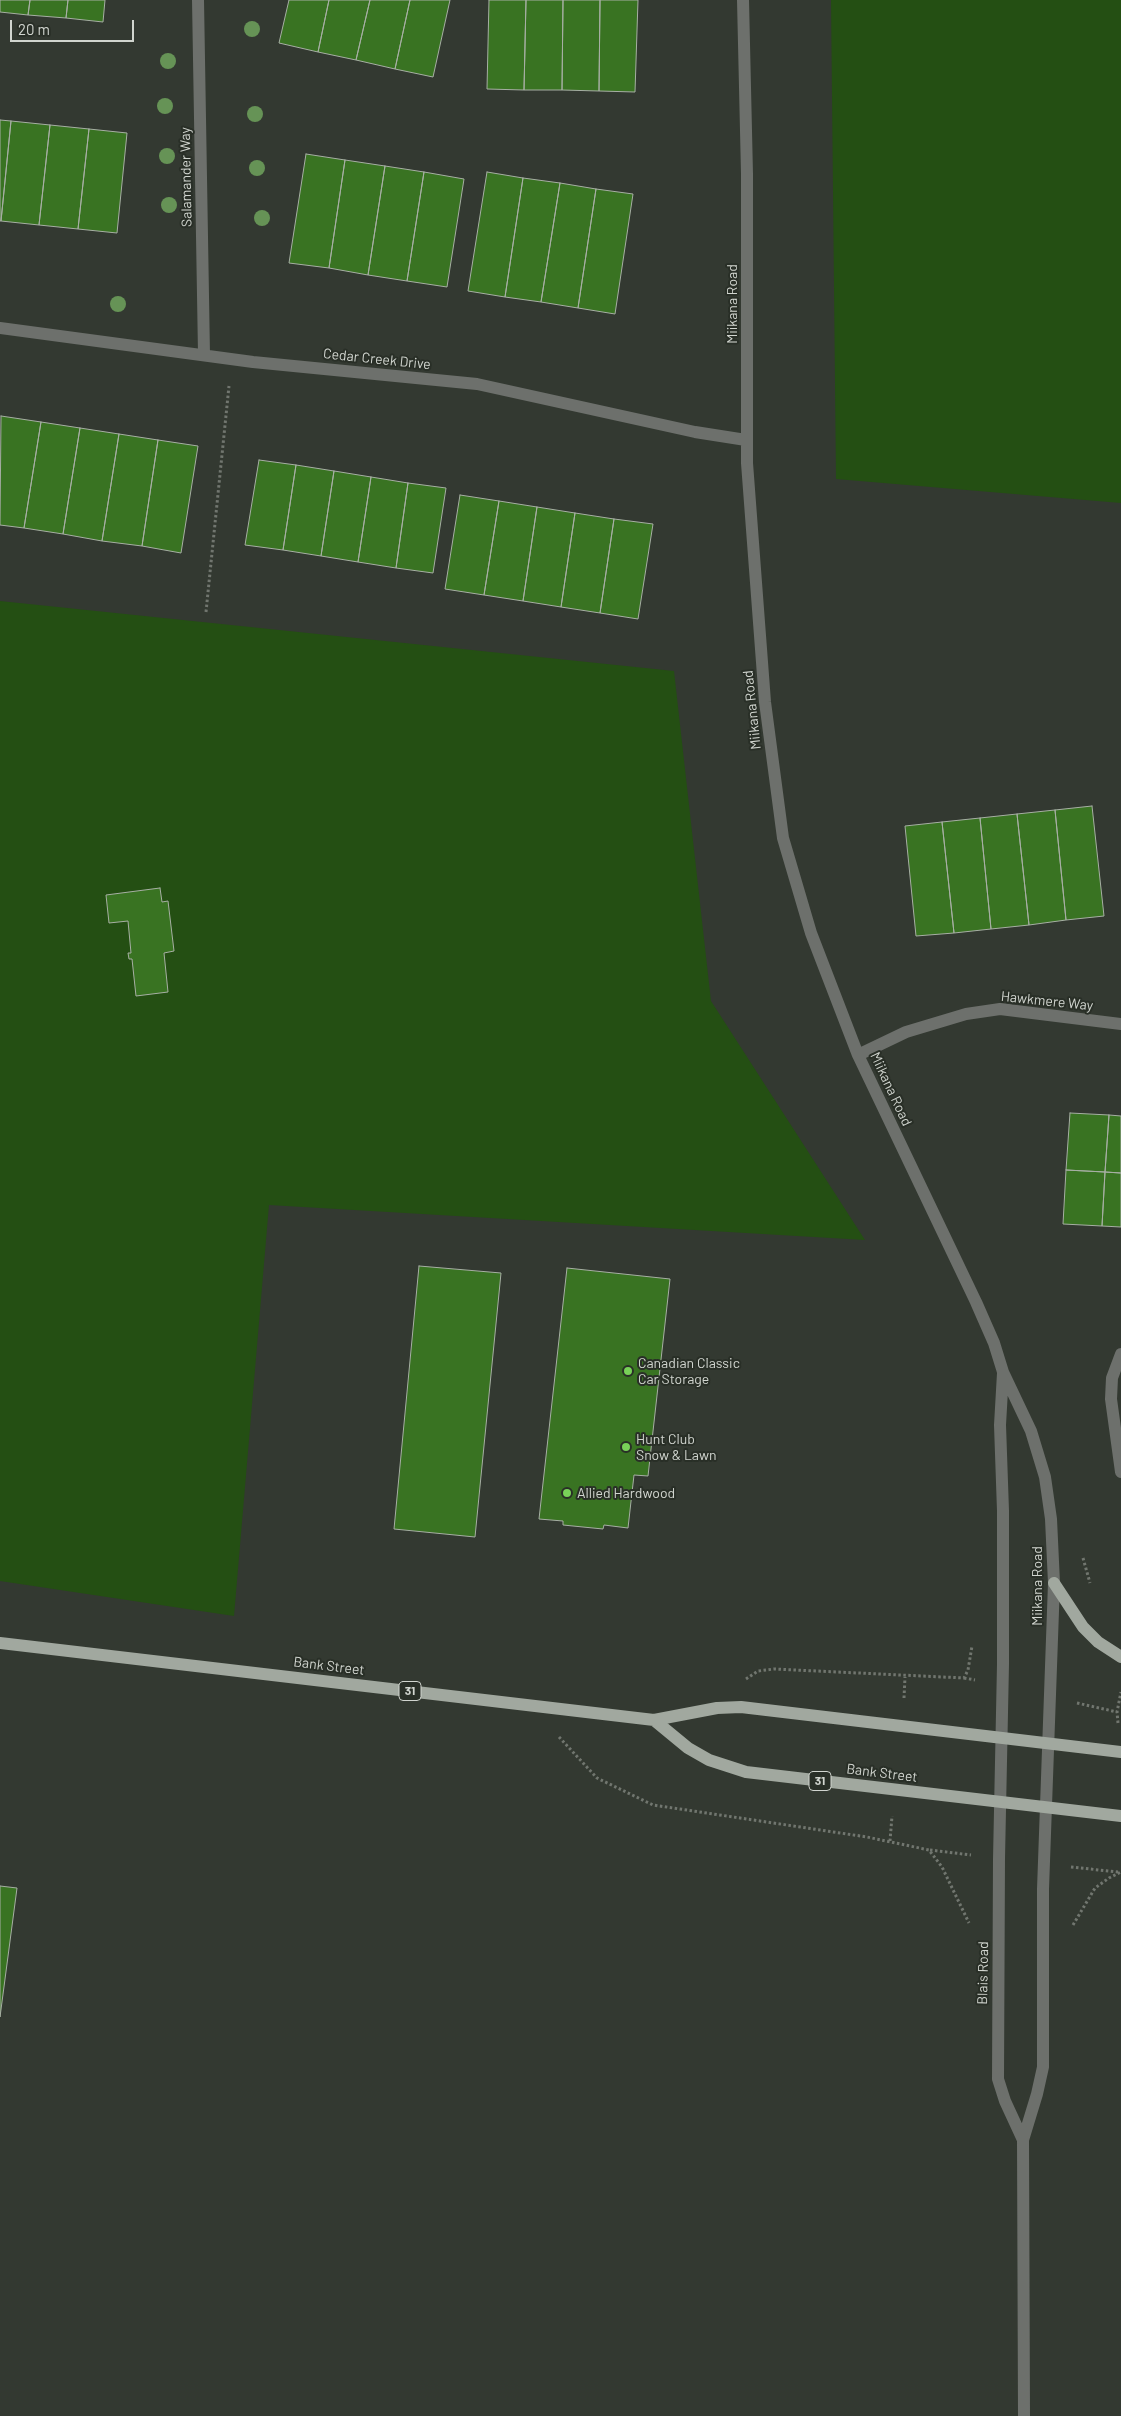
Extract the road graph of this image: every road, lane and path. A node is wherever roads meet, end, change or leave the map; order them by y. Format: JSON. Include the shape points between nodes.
{"nodes":[{"id":1,"x":198,"y":0,"type":"edge"},
{"id":2,"x":743,"y":0,"type":"edge"},
{"id":3,"x":0,"y":328,"type":"edge"},
{"id":4,"x":204,"y":354,"type":"junction"},
{"id":5,"x":232,"y":358,"type":"junction"},
{"id":6,"x":746,"y":440,"type":"junction"},
{"id":7,"x":206,"y":612,"type":"dead end"},
{"id":8,"x":1121,"y":1024,"type":"edge"},
{"id":9,"x":858,"y":1055,"type":"junction"},
{"id":10,"x":1121,"y":1354,"type":"edge"},
{"id":11,"x":1003,"y":1372,"type":"junction"},
{"id":12,"x":1121,"y":1472,"type":"edge"},
{"id":13,"x":1054,"y":1583,"type":"junction"},
{"id":14,"x":972,"y":1642,"type":"dead end"},
{"id":15,"x":0,"y":1643,"type":"edge"},
{"id":16,"x":1121,"y":1657,"type":"edge"},
{"id":17,"x":1121,"y":1692,"type":"edge"},
{"id":18,"x":528,"y":1704,"type":"junction"},
{"id":19,"x":710,"y":1709,"type":"junction"},
{"id":20,"x":1118,"y":1712,"type":"dead end"},
{"id":21,"x":654,"y":1720,"type":"junction"},
{"id":22,"x":1003,"y":1739,"type":"junction"},
{"id":23,"x":1048,"y":1744,"type":"junction"},
{"id":24,"x":1121,"y":1752,"type":"edge"},
{"id":25,"x":1001,"y":1803,"type":"junction"},
{"id":26,"x":1046,"y":1808,"type":"junction"},
{"id":27,"x":1121,"y":1816,"type":"edge"},
{"id":28,"x":1121,"y":1872,"type":"edge"},
{"id":29,"x":971,"y":1928,"type":"dead end"},
{"id":30,"x":1072,"y":1928,"type":"dead end"},
{"id":31,"x":1023,"y":2140,"type":"junction"},
{"id":32,"x":1024,"y":2416,"type":"edge"}],
"edges":[{"from":1,"to":4,"type":"street","name":"Salamander Way"},
{"from":2,"to":6,"type":"street","name":"Miikana Road","via":[[747,174]]},
{"from":3,"to":4,"type":"street","name":"Cedar Creek Drive"},
{"from":4,"to":5,"type":"street","name":"Cedar Creek Drive"},
{"from":5,"to":6,"type":"street","name":"Cedar Creek Drive","via":[[477,384],[695,432]]},
{"from":5,"to":7,"type":"path"},
{"from":6,"to":9,"type":"street","name":"Miikana Road","via":[[764,693],[783,838],[812,933]]},
{"from":8,"to":9,"type":"street","name":"Hawkmere Way","via":[[1000,1009],[966,1014],[906,1032]]},
{"from":9,"to":11,"type":"street","name":"Miikana Road","via":[[976,1302]]},
{"from":10,"to":12,"type":"street","via":[[1112,1378],[1111,1399]]},
{"from":11,"to":13,"type":"street","name":"Miikana Road","via":[[1031,1431],[1045,1477]]},
{"from":11,"to":22,"type":"street","name":"Miikana Road","via":[[1000,1426],[1004,1520]]},
{"from":13,"to":16,"type":"main road","via":[[1083,1627]]},
{"from":13,"to":23,"type":"street","name":"Miikana Road"},
{"from":14,"to":19,"type":"path","via":[[970,1664],[964,1678],[774,1669],[758,1672]]},
{"from":15,"to":18,"type":"main road","name":"Bank Street","number":"31"},
{"from":17,"to":20,"type":"path"},
{"from":18,"to":21,"type":"main road","name":"Bank Street","number":"31"},
{"from":18,"to":29,"type":"path","via":[[597,1778],[653,1805],[868,1837],[929,1850],[942,1867]]},
{"from":19,"to":21,"type":"main road","name":"Bank Street","number":"31"},
{"from":19,"to":22,"type":"main road","name":"Bank Street","number":"31","via":[[741,1707]]},
{"from":21,"to":25,"type":"main road","name":"Bank Street","number":"31","via":[[688,1748],[709,1760],[746,1772]]},
{"from":22,"to":23,"type":"main road","name":"Bank Street","number":"31"},
{"from":22,"to":25,"type":"street","name":"Miikana Road"},
{"from":23,"to":24,"type":"main road","name":"Bank Street","number":"31"},
{"from":23,"to":26,"type":"street","name":"Miikana Road"},
{"from":25,"to":26,"type":"main road","name":"Bank Street","number":"31"},
{"from":25,"to":31,"type":"street","name":"Blais Road","via":[[998,2080]]},
{"from":26,"to":27,"type":"main road","name":"Bank Street","number":"31"},
{"from":26,"to":31,"type":"street","name":"Blais Road","via":[[1043,2067]]},
{"from":28,"to":30,"type":"path","via":[[1095,1888]]},
{"from":31,"to":32,"type":"street","name":"Blais Road"}]}
